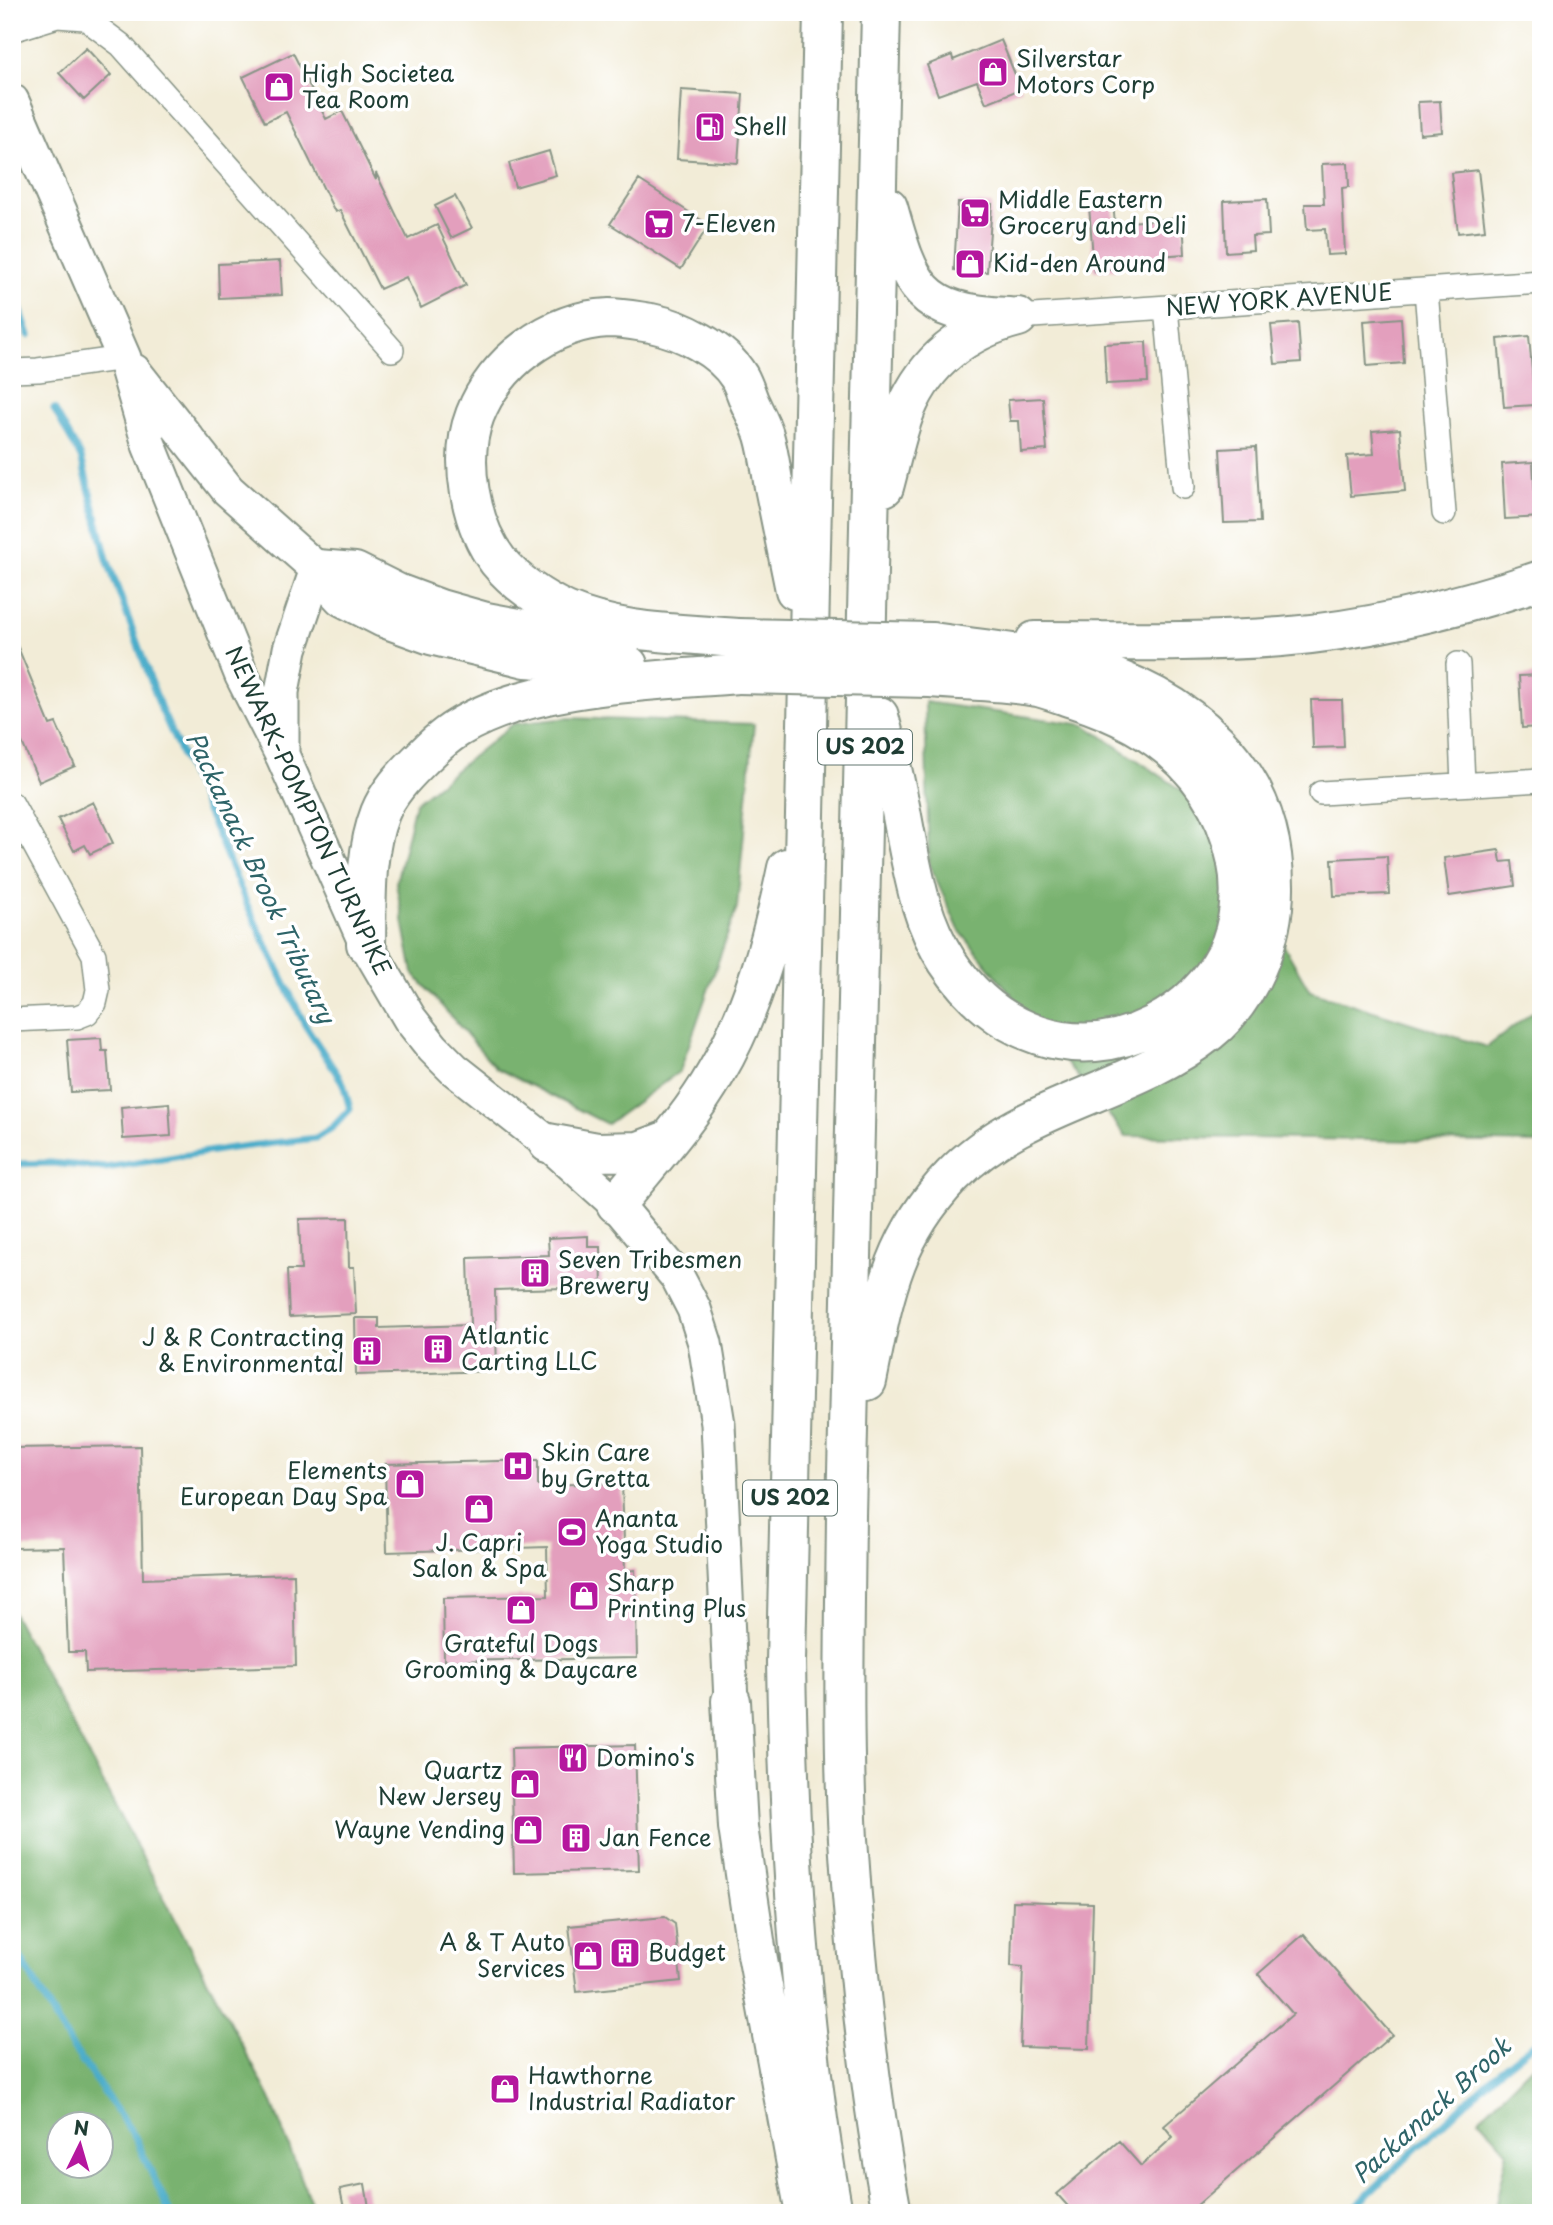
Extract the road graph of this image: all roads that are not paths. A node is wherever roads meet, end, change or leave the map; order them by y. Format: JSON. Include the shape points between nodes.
{"nodes":[{"id":1,"x":823,"y":12,"type":"edge"},
{"id":2,"x":881,"y":12,"type":"edge"},
{"id":3,"x":12,"y":30,"type":"edge"},
{"id":4,"x":12,"y":101,"type":"edge"},
{"id":5,"x":878,"y":172,"type":"junction"},
{"id":6,"x":1541,"y":282,"type":"edge"},
{"id":7,"x":1426,"y":290,"type":"junction"},
{"id":8,"x":1166,"y":308,"type":"junction"},
{"id":9,"x":1018,"y":317,"type":"junction"},
{"id":10,"x":392,"y":350,"type":"dead end"},
{"id":11,"x":124,"y":358,"type":"junction"},
{"id":12,"x":12,"y":371,"type":"edge"},
{"id":13,"x":1183,"y":487,"type":"dead end"},
{"id":14,"x":1444,"y":513,"type":"dead end"},
{"id":15,"x":870,"y":533,"type":"junction"},
{"id":16,"x":317,"y":569,"type":"junction"},
{"id":17,"x":1541,"y":580,"type":"edge"},
{"id":18,"x":738,"y":656,"type":"junction"},
{"id":19,"x":809,"y":660,"type":"junction"},
{"id":20,"x":931,"y":660,"type":"junction"},
{"id":21,"x":867,"y":661,"type":"junction"},
{"id":22,"x":1458,"y":664,"type":"dead end"},
{"id":23,"x":283,"y":757,"type":"junction"},
{"id":24,"x":1541,"y":780,"type":"edge"},
{"id":25,"x":806,"y":781,"type":"junction"},
{"id":26,"x":1462,"y":784,"type":"junction"},
{"id":27,"x":1321,"y":793,"type":"dead end"},
{"id":28,"x":12,"y":804,"type":"edge"},
{"id":29,"x":366,"y":944,"type":"junction"},
{"id":30,"x":12,"y":1020,"type":"edge"},
{"id":31,"x":668,"y":1140,"type":"junction"},
{"id":32,"x":548,"y":1143,"type":"junction"},
{"id":33,"x":616,"y":1204,"type":"junction"},
{"id":34,"x":847,"y":1482,"type":"junction"},
{"id":35,"x":731,"y":1701,"type":"joint"},
{"id":36,"x":805,"y":2213,"type":"edge"},
{"id":37,"x":833,"y":2213,"type":"edge"},
{"id":38,"x":892,"y":2213,"type":"edge"}],
"edges":[{"from":1,"to":19,"type":"highway","number":"US 202"},
{"from":2,"to":5,"type":"highway","number":"US 202"},
{"from":3,"to":10,"type":"street","via":[[57,16],[85,18],[121,45]]},
{"from":4,"to":11,"type":"main road","name":"NEWARK-POMPTON TURNPIKE"},
{"from":5,"to":9,"type":"highway","via":[[898,246],[916,286],[951,308]]},
{"from":5,"to":15,"type":"highway","number":"US 202"},
{"from":6,"to":7,"type":"street","name":"NEW YORK AVENUE"},
{"from":7,"to":8,"type":"street","name":"NEW YORK AVENUE"},
{"from":7,"to":14,"type":"street"},
{"from":8,"to":9,"type":"street","name":"NEW YORK AVENUE"},
{"from":8,"to":13,"type":"street"},
{"from":9,"to":15,"type":"highway","via":[[965,337],[922,380],[906,410]]},
{"from":11,"to":12,"type":"street"},
{"from":11,"to":16,"type":"main road","name":"NEWARK-POMPTON TURNPIKE","via":[[228,490]]},
{"from":11,"to":23,"type":"main road","name":"NEWARK-POMPTON TURNPIKE","via":[[149,445],[242,676]]},
{"from":15,"to":21,"type":"highway","number":"US 202"},
{"from":16,"to":18,"type":"highway","via":[[343,597],[384,618],[431,635],[526,658]]},
{"from":16,"to":23,"type":"main road","via":[[290,649],[282,692]]},
{"from":17,"to":20,"type":"highway","via":[[1407,618],[1283,637]]},
{"from":18,"to":19,"type":"highway","via":[[566,611],[535,593],[498,561],[471,503],[469,438],[488,391],[504,369],[543,336],[565,326],[607,318],[670,327],[724,360],[739,376],[764,434]]},
{"from":18,"to":20,"type":"highway","bridge":true},
{"from":18,"to":29,"type":"highway","via":[[534,699],[479,716],[438,742],[404,776],[380,813],[369,855]]},
{"from":19,"to":25,"type":"highway","number":"US 202"},
{"from":20,"to":21,"type":"highway","via":[[1109,709],[1164,742],[1199,776],[1215,800],[1234,849],[1239,901],[1227,952],[1215,974],[1169,1017],[1131,1036],[1091,1044],[1065,1042],[1018,1027],[978,997],[948,963],[917,893]]},
{"from":20,"to":34,"type":"highway","via":[[1038,657],[1134,687],[1185,715],[1226,750],[1255,793],[1272,856],[1274,902],[1254,974],[1212,1031],[1167,1061],[1016,1127],[974,1155],[936,1194],[905,1239],[892,1270]]},
{"from":21,"to":34,"type":"highway","number":"US 202"},
{"from":22,"to":26,"type":"street"},
{"from":23,"to":29,"type":"main road","name":"NEWARK-POMPTON TURNPIKE"},
{"from":24,"to":26,"type":"street"},
{"from":25,"to":31,"type":"highway","via":[[773,935],[748,1011],[716,1074]]},
{"from":25,"to":37,"type":"highway","number":"US 202","via":[[788,1753],[798,1932]]},
{"from":26,"to":27,"type":"street"},
{"from":28,"to":30,"type":"street","via":[[94,955],[98,990],[95,1003],[77,1017]]},
{"from":29,"to":32,"type":"main road","name":"NEWARK-POMPTON TURNPIKE","via":[[410,1019],[433,1048]]},
{"from":31,"to":32,"type":"highway","via":[[639,1151],[597,1152]]},
{"from":31,"to":33,"type":"highway"},
{"from":32,"to":33,"type":"main road","name":"NEWARK-POMPTON TURNPIKE"},
{"from":33,"to":35,"type":"main road","name":"NEWARK-POMPTON TURNPIKE","via":[[678,1278],[705,1343],[718,1424]]},
{"from":34,"to":38,"type":"highway","number":"US 202","via":[[848,1839],[864,2015]]},
{"from":35,"to":36,"type":"highway","via":[[738,1827]]}]}
